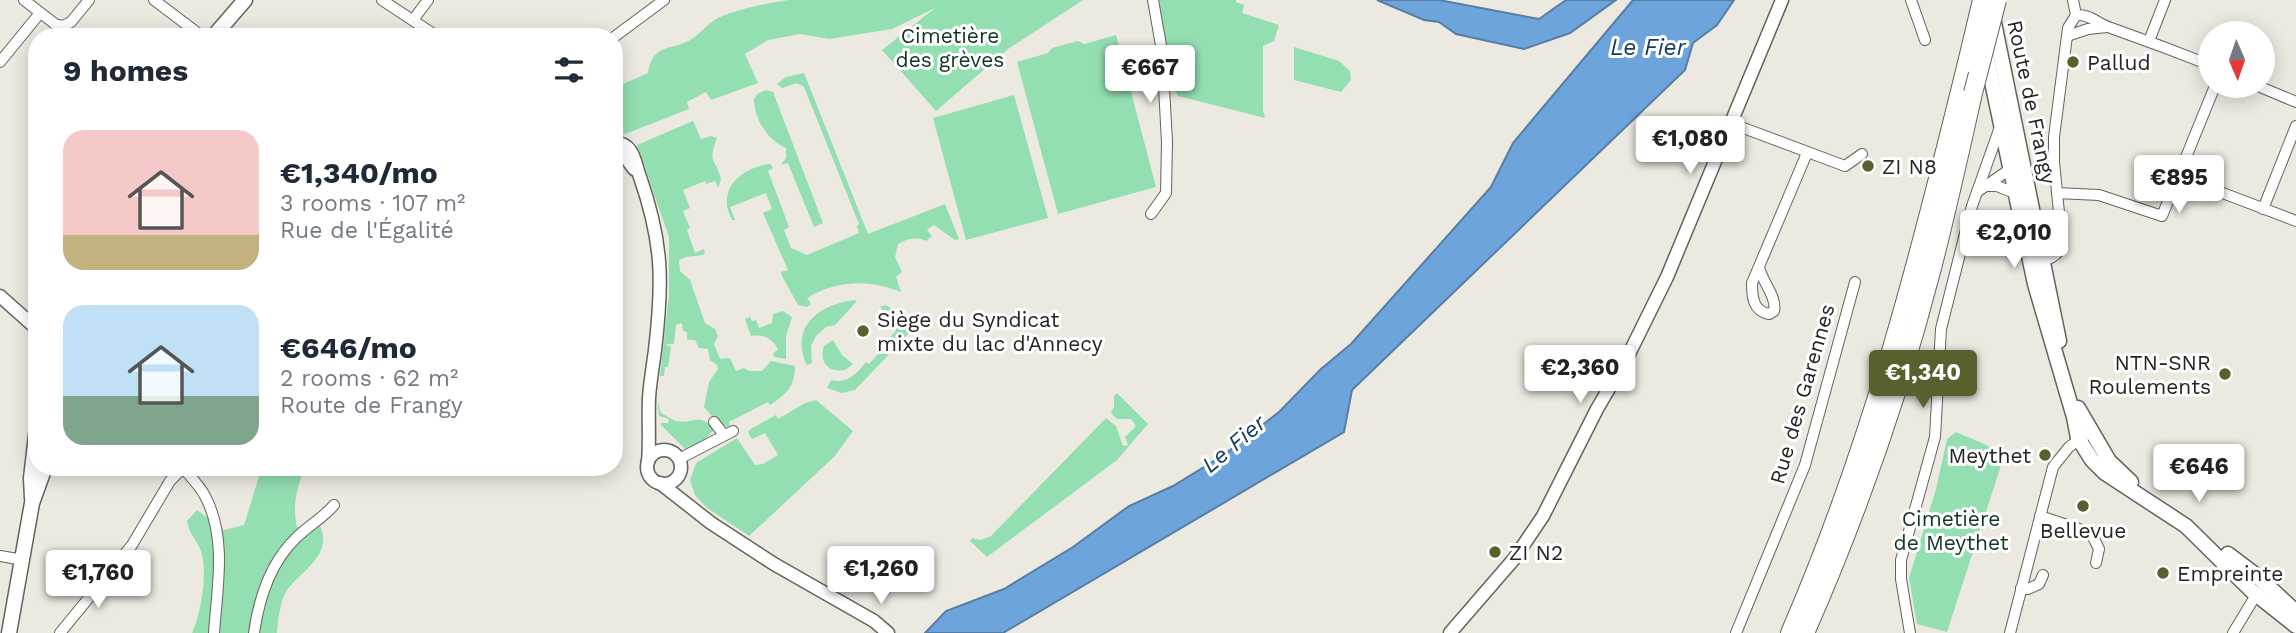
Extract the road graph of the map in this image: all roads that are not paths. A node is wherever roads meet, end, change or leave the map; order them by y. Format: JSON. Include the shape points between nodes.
{"nodes":[{"id":1,"x":23,"y":0,"type":"edge"},
{"id":2,"x":89,"y":0,"type":"edge"},
{"id":3,"x":154,"y":0,"type":"edge"},
{"id":4,"x":174,"y":0,"type":"edge"},
{"id":5,"x":245,"y":0,"type":"edge"},
{"id":6,"x":382,"y":0,"type":"edge"},
{"id":7,"x":428,"y":0,"type":"edge"},
{"id":8,"x":662,"y":0,"type":"edge"},
{"id":9,"x":1153,"y":0,"type":"edge"},
{"id":10,"x":1782,"y":0,"type":"edge"},
{"id":11,"x":1911,"y":0,"type":"edge"},
{"id":12,"x":1972,"y":0,"type":"edge"},
{"id":13,"x":1982,"y":0,"type":"edge"},
{"id":14,"x":1989,"y":0,"type":"edge"},
{"id":15,"x":1997,"y":0,"type":"edge"},
{"id":16,"x":2073,"y":0,"type":"edge"},
{"id":17,"x":2165,"y":0,"type":"edge"},
{"id":18,"x":169,"y":10,"type":"junction"},
{"id":19,"x":40,"y":13,"type":"junction"},
{"id":20,"x":2076,"y":15,"type":"junction"},
{"id":21,"x":413,"y":20,"type":"junction"},
{"id":22,"x":2107,"y":27,"type":"junction"},
{"id":23,"x":192,"y":28,"type":"edge"},
{"id":24,"x":220,"y":28,"type":"edge"},
{"id":25,"x":425,"y":28,"type":"edge"},
{"id":26,"x":623,"y":30,"type":"edge"},
{"id":27,"x":2067,"y":36,"type":"junction"},
{"id":28,"x":1925,"y":40,"type":"dead end"},
{"id":29,"x":2149,"y":41,"type":"junction"},
{"id":30,"x":2198,"y":60,"type":"edge"},
{"id":31,"x":0,"y":62,"type":"edge"},
{"id":32,"x":2275,"y":93,"type":"edge"},
{"id":33,"x":2210,"y":98,"type":"edge"},
{"id":34,"x":2296,"y":102,"type":"edge"},
{"id":35,"x":1730,"y":123,"type":"junction"},
{"id":36,"x":2002,"y":124,"type":"junction"},
{"id":37,"x":2296,"y":126,"type":"edge"},
{"id":38,"x":623,"y":144,"type":"edge"},
{"id":39,"x":1807,"y":153,"type":"junction"},
{"id":40,"x":1862,"y":154,"type":"dead end"},
{"id":41,"x":623,"y":157,"type":"edge"},
{"id":42,"x":2017,"y":160,"type":"junction"},
{"id":43,"x":1984,"y":171,"type":"junction"},
{"id":44,"x":639,"y":174,"type":"junction"},
{"id":45,"x":2178,"y":176,"type":"junction"},
{"id":46,"x":1985,"y":186,"type":"junction"},
{"id":47,"x":1976,"y":193,"type":"junction"},
{"id":48,"x":2057,"y":193,"type":"junction"},
{"id":49,"x":2017,"y":194,"type":"junction"},
{"id":50,"x":2263,"y":209,"type":"junction"},
{"id":51,"x":1151,"y":214,"type":"dead end"},
{"id":52,"x":2296,"y":221,"type":"edge"},
{"id":53,"x":2027,"y":248,"type":"junction"},
{"id":54,"x":2044,"y":260,"type":"junction"},
{"id":55,"x":1759,"y":267,"type":"dead end"},
{"id":56,"x":1855,"y":282,"type":"dead end"},
{"id":57,"x":0,"y":296,"type":"edge"},
{"id":58,"x":28,"y":321,"type":"edge"},
{"id":59,"x":650,"y":417,"type":"junction"},
{"id":60,"x":714,"y":422,"type":"dead end"},
{"id":61,"x":2085,"y":444,"type":"junction"},
{"id":62,"x":676,"y":460,"type":"junction"},
{"id":63,"x":648,"y":462,"type":"junction"},
{"id":64,"x":31,"y":476,"type":"edge"},
{"id":65,"x":42,"y":476,"type":"edge"},
{"id":66,"x":175,"y":476,"type":"edge"},
{"id":67,"x":190,"y":476,"type":"edge"},
{"id":68,"x":660,"y":483,"type":"junction"},
{"id":69,"x":32,"y":503,"type":"junction"},
{"id":70,"x":334,"y":505,"type":"dead end"},
{"id":71,"x":691,"y":505,"type":"junction"},
{"id":72,"x":2040,"y":516,"type":"junction"},
{"id":73,"x":0,"y":556,"type":"edge"},
{"id":74,"x":23,"y":560,"type":"junction"},
{"id":75,"x":2096,"y":563,"type":"dead end"},
{"id":76,"x":2043,"y":575,"type":"dead end"},
{"id":77,"x":2021,"y":589,"type":"junction"},
{"id":78,"x":2261,"y":592,"type":"junction"},
{"id":79,"x":854,"y":612,"type":"junction"},
{"id":80,"x":2296,"y":612,"type":"edge"},
{"id":81,"x":2296,"y":626,"type":"edge"},
{"id":82,"x":1460,"y":627,"type":"edge"},
{"id":83,"x":1909,"y":632,"type":"edge"},
{"id":84,"x":9,"y":633,"type":"edge"},
{"id":85,"x":60,"y":633,"type":"edge"},
{"id":86,"x":214,"y":633,"type":"edge"},
{"id":87,"x":254,"y":633,"type":"edge"},
{"id":88,"x":876,"y":633,"type":"edge"},
{"id":89,"x":888,"y":633,"type":"edge"},
{"id":90,"x":1450,"y":633,"type":"edge"},
{"id":91,"x":1736,"y":633,"type":"edge"},
{"id":92,"x":1790,"y":633,"type":"edge"},
{"id":93,"x":1805,"y":633,"type":"edge"},
{"id":94,"x":2010,"y":633,"type":"edge"},
{"id":95,"x":2233,"y":633,"type":"edge"}],
"edges":[{"from":1,"to":19,"type":"street"},
{"from":2,"to":19,"type":"street","via":[[63,26]]},
{"from":3,"to":18,"type":"street"},
{"from":4,"to":18,"type":"street"},
{"from":5,"to":24,"type":"main road"},
{"from":6,"to":21,"type":"street"},
{"from":7,"to":21,"type":"street"},
{"from":8,"to":26,"type":"street"},
{"from":9,"to":51,"type":"street","via":[[1163,51],[1167,142],[1166,193]]},
{"from":10,"to":35,"type":"street"},
{"from":11,"to":28,"type":"street"},
{"from":12,"to":36,"type":"main road","name":"Route de Frangy"},
{"from":13,"to":92,"type":"highway","bridge":true,"via":[[1919,256],[1872,418]]},
{"from":14,"to":42,"type":"main road","name":"Route de Frangy"},
{"from":15,"to":93,"type":"highway","bridge":true,"via":[[1905,361],[1856,507]]},
{"from":16,"to":20,"type":"street"},
{"from":17,"to":29,"type":"street"},
{"from":18,"to":23,"type":"street"},
{"from":19,"to":31,"type":"street"},
{"from":20,"to":22,"type":"street","via":[[2091,17]]},
{"from":20,"to":27,"type":"street"},
{"from":21,"to":25,"type":"street"},
{"from":22,"to":27,"type":"street"},
{"from":22,"to":29,"type":"street"},
{"from":27,"to":48,"type":"street","via":[[2053,137]]},
{"from":29,"to":30,"type":"street"},
{"from":32,"to":34,"type":"street"},
{"from":33,"to":45,"type":"street"},
{"from":35,"to":39,"type":"street"},
{"from":35,"to":82,"type":"street","via":[[1667,277],[1556,492],[1514,559]]},
{"from":36,"to":42,"type":"main road","name":"Route de Frangy"},
{"from":36,"to":43,"type":"street"},
{"from":37,"to":50,"type":"street"},
{"from":38,"to":44,"type":"street","via":[[631,150]]},
{"from":39,"to":40,"type":"street","via":[[1846,166]]},
{"from":39,"to":55,"type":"street"},
{"from":41,"to":44,"type":"street"},
{"from":42,"to":43,"type":"street","via":[[1993,162]]},
{"from":42,"to":46,"type":"street"},
{"from":42,"to":49,"type":"main road","name":"Route de Frangy"},
{"from":42,"to":54,"type":"main road","name":"Route de Frangy"},
{"from":43,"to":47,"type":"street"},
{"from":44,"to":59,"type":"street","via":[[660,257]]},
{"from":45,"to":48,"type":"street","via":[[2162,216],[2099,195]]},
{"from":45,"to":50,"type":"street"},
{"from":46,"to":47,"type":"street"},
{"from":46,"to":49,"type":"street"},
{"from":47,"to":83,"type":"street","via":[[1941,329],[1936,437],[1901,560]]},
{"from":48,"to":54,"type":"street","via":[[2062,243],[2057,254]]},
{"from":49,"to":53,"type":"main road","name":"Route de Frangy"},
{"from":50,"to":52,"type":"street"},
{"from":53,"to":54,"type":"street","via":[[2034,259]]},
{"from":53,"to":61,"type":"main road","name":"Route de Frangy"},
{"from":54,"to":61,"type":"main road","name":"Route de Frangy"},
{"from":56,"to":91,"type":"street","name":"Rue des Garennes","via":[[1805,464]]},
{"from":57,"to":58,"type":"street"},
{"from":59,"to":62,"type":"street","via":[[657,436]]},
{"from":59,"to":63,"type":"street"},
{"from":60,"to":62,"type":"street","via":[[729,433]]},
{"from":61,"to":72,"type":"street","via":[[2055,464]]},
{"from":61,"to":78,"type":"main road","name":"Route de Frangy","via":[[2105,473],[2194,533]]},
{"from":62,"to":63,"type":"street","via":[[656,452]]},
{"from":62,"to":68,"type":"street","via":[[673,481]]},
{"from":62,"to":71,"type":"street"},
{"from":63,"to":68,"type":"street","via":[[649,475]]},
{"from":64,"to":69,"type":"main road"},
{"from":65,"to":69,"type":"main road"},
{"from":66,"to":85,"type":"street","via":[[132,545]]},
{"from":67,"to":86,"type":"street","via":[[214,517],[219,552]]},
{"from":68,"to":71,"type":"street"},
{"from":69,"to":74,"type":"main road"},
{"from":70,"to":87,"type":"street","via":[[278,559],[263,590]]},
{"from":71,"to":79,"type":"street","via":[[711,523]]},
{"from":72,"to":75,"type":"street","via":[[2091,533],[2099,549]]},
{"from":72,"to":77,"type":"street"},
{"from":73,"to":74,"type":"street"},
{"from":74,"to":84,"type":"main road"},
{"from":76,"to":77,"type":"street","via":[[2039,584]]},
{"from":77,"to":94,"type":"street"},
{"from":78,"to":80,"type":"main road","name":"Route de Frangy"},
{"from":78,"to":81,"type":"main road","name":"Route de Frangy"},
{"from":78,"to":95,"type":"street"},
{"from":79,"to":88,"type":"street"},
{"from":79,"to":89,"type":"street"},
{"from":82,"to":90,"type":"street"}]}
